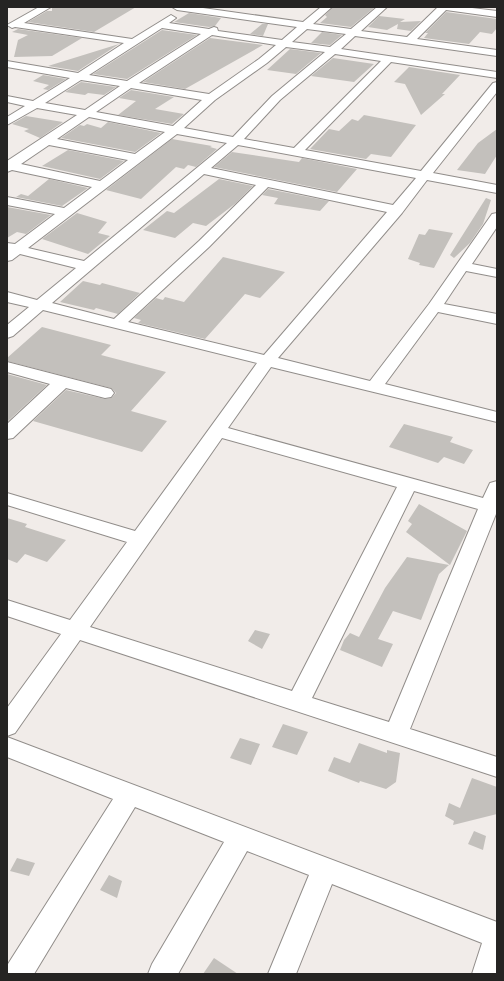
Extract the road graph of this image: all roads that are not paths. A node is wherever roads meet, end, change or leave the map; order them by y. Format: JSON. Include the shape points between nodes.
{"nodes":[{"id":1,"x":184,"y":7,"type":"edge"},
{"id":2,"x":246,"y":7,"type":"edge"},
{"id":3,"x":327,"y":7,"type":"edge"},
{"id":4,"x":382,"y":7,"type":"edge"},
{"id":5,"x":444,"y":7,"type":"edge"},
{"id":6,"x":27,"y":8,"type":"dead end"},
{"id":7,"x":44,"y":8,"type":"edge"},
{"id":8,"x":497,"y":14,"type":"edge"},
{"id":9,"x":234,"y":15,"type":"junction"},
{"id":10,"x":161,"y":25,"type":"junction"},
{"id":11,"x":304,"y":25,"type":"junction"},
{"id":12,"x":11,"y":26,"type":"edge"},
{"id":13,"x":352,"y":32,"type":"junction"},
{"id":14,"x":209,"y":33,"type":"junction"},
{"id":15,"x":410,"y":40,"type":"junction"},
{"id":16,"x":134,"y":42,"type":"junction"},
{"id":17,"x":283,"y":43,"type":"junction"},
{"id":18,"x":333,"y":50,"type":"junction"},
{"id":19,"x":497,"y":52,"type":"edge"},
{"id":20,"x":389,"y":58,"type":"junction"},
{"id":21,"x":7,"y":64,"type":"edge"},
{"id":22,"x":497,"y":75,"type":"edge"},
{"id":23,"x":80,"y":77,"type":"junction"},
{"id":24,"x":130,"y":85,"type":"junction"},
{"id":25,"x":497,"y":85,"type":"edge"},
{"id":26,"x":211,"y":98,"type":"junction"},
{"id":27,"x":7,"y":99,"type":"edge"},
{"id":28,"x":34,"y":104,"type":"junction"},
{"id":29,"x":87,"y":114,"type":"junction"},
{"id":30,"x":7,"y":122,"type":"edge"},
{"id":31,"x":175,"y":130,"type":"junction"},
{"id":32,"x":48,"y":141,"type":"junction"},
{"id":33,"x":236,"y":141,"type":"junction"},
{"id":34,"x":297,"y":152,"type":"junction"},
{"id":35,"x":137,"y":158,"type":"junction"},
{"id":36,"x":8,"y":167,"type":"edge"},
{"id":37,"x":201,"y":170,"type":"junction"},
{"id":38,"x":426,"y":175,"type":"junction"},
{"id":39,"x":265,"y":183,"type":"junction"},
{"id":40,"x":102,"y":185,"type":"junction"},
{"id":41,"x":497,"y":189,"type":"edge"},
{"id":42,"x":7,"y":201,"type":"edge"},
{"id":43,"x":397,"y":210,"type":"junction"},
{"id":44,"x":65,"y":212,"type":"junction"},
{"id":45,"x":497,"y":217,"type":"edge"},
{"id":46,"x":10,"y":251,"type":"edge"},
{"id":47,"x":86,"y":266,"type":"junction"},
{"id":48,"x":462,"y":266,"type":"junction"},
{"id":49,"x":497,"y":273,"type":"edge"},
{"id":50,"x":7,"y":297,"type":"edge"},
{"id":51,"x":39,"y":305,"type":"junction"},
{"id":52,"x":434,"y":307,"type":"junction"},
{"id":53,"x":497,"y":319,"type":"edge"},
{"id":54,"x":117,"y":324,"type":"junction"},
{"id":55,"x":7,"y":333,"type":"edge"},
{"id":56,"x":267,"y":361,"type":"junction"},
{"id":57,"x":7,"y":367,"type":"edge"},
{"id":58,"x":63,"y":381,"type":"junction"},
{"id":59,"x":374,"y":387,"type":"junction"},
{"id":60,"x":105,"y":393,"type":"dead end"},
{"id":61,"x":497,"y":417,"type":"edge"},
{"id":62,"x":218,"y":431,"type":"junction"},
{"id":63,"x":7,"y":434,"type":"edge"},
{"id":64,"x":408,"y":484,"type":"junction"},
{"id":65,"x":7,"y":499,"type":"edge"},
{"id":66,"x":494,"y":501,"type":"edge"},
{"id":67,"x":140,"y":539,"type":"junction"},
{"id":68,"x":7,"y":608,"type":"edge"},
{"id":69,"x":76,"y":630,"type":"junction"},
{"id":70,"x":298,"y":702,"type":"junction"},
{"id":71,"x":7,"y":726,"type":"edge"},
{"id":72,"x":396,"y":734,"type":"junction"},
{"id":73,"x":7,"y":747,"type":"edge"},
{"id":74,"x":497,"y":767,"type":"edge"},
{"id":75,"x":130,"y":794,"type":"junction"},
{"id":76,"x":241,"y":837,"type":"junction"},
{"id":77,"x":325,"y":869,"type":"junction"},
{"id":78,"x":497,"y":935,"type":"edge"},
{"id":79,"x":497,"y":940,"type":"edge"},
{"id":80,"x":18,"y":974,"type":"edge"},
{"id":81,"x":162,"y":974,"type":"edge"},
{"id":82,"x":282,"y":974,"type":"edge"},
{"id":83,"x":486,"y":974,"type":"edge"}],
"edges":[{"from":1,"to":9,"type":"street"},
{"from":1,"to":10,"type":"street"},
{"from":2,"to":9,"type":"street"},
{"from":3,"to":11,"type":"street"},
{"from":4,"to":13,"type":"street"},
{"from":5,"to":8,"type":"street"},
{"from":5,"to":15,"type":"street"},
{"from":6,"to":7,"type":"street"},
{"from":7,"to":12,"type":"street"},
{"from":9,"to":11,"type":"street"},
{"from":9,"to":14,"type":"street"},
{"from":10,"to":14,"type":"street"},
{"from":10,"to":16,"type":"street"},
{"from":11,"to":13,"type":"street"},
{"from":11,"to":17,"type":"street"},
{"from":12,"to":16,"type":"street"},
{"from":13,"to":15,"type":"street"},
{"from":13,"to":18,"type":"street"},
{"from":14,"to":17,"type":"street"},
{"from":14,"to":24,"type":"street"},
{"from":15,"to":19,"type":"street"},
{"from":16,"to":23,"type":"street"},
{"from":17,"to":18,"type":"street"},
{"from":17,"to":26,"type":"street","via":[[263,61]]},
{"from":18,"to":20,"type":"street"},
{"from":18,"to":33,"type":"street","via":[[276,98]]},
{"from":20,"to":22,"type":"street"},
{"from":20,"to":34,"type":"street"},
{"from":21,"to":23,"type":"street"},
{"from":23,"to":24,"type":"street"},
{"from":23,"to":28,"type":"street"},
{"from":24,"to":26,"type":"street"},
{"from":24,"to":29,"type":"street"},
{"from":25,"to":38,"type":"street"},
{"from":26,"to":31,"type":"street"},
{"from":27,"to":28,"type":"street"},
{"from":28,"to":29,"type":"street"},
{"from":28,"to":30,"type":"street"},
{"from":29,"to":31,"type":"street"},
{"from":29,"to":32,"type":"street"},
{"from":31,"to":33,"type":"street"},
{"from":31,"to":35,"type":"street"},
{"from":32,"to":35,"type":"street"},
{"from":32,"to":36,"type":"street"},
{"from":33,"to":34,"type":"street"},
{"from":33,"to":37,"type":"street"},
{"from":34,"to":38,"type":"street"},
{"from":35,"to":40,"type":"street"},
{"from":36,"to":40,"type":"street"},
{"from":37,"to":39,"type":"street"},
{"from":37,"to":47,"type":"street"},
{"from":38,"to":41,"type":"street"},
{"from":38,"to":43,"type":"street"},
{"from":39,"to":43,"type":"street"},
{"from":39,"to":54,"type":"street","via":[[204,244]]},
{"from":40,"to":44,"type":"street"},
{"from":42,"to":44,"type":"street"},
{"from":43,"to":56,"type":"street"},
{"from":44,"to":46,"type":"street"},
{"from":45,"to":48,"type":"street"},
{"from":46,"to":47,"type":"street"},
{"from":47,"to":51,"type":"street"},
{"from":48,"to":49,"type":"street"},
{"from":48,"to":52,"type":"street"},
{"from":50,"to":51,"type":"street"},
{"from":51,"to":54,"type":"street"},
{"from":51,"to":55,"type":"street"},
{"from":52,"to":53,"type":"street"},
{"from":52,"to":59,"type":"street"},
{"from":54,"to":56,"type":"street"},
{"from":56,"to":59,"type":"street"},
{"from":56,"to":62,"type":"street"},
{"from":57,"to":58,"type":"street"},
{"from":58,"to":60,"type":"street"},
{"from":58,"to":63,"type":"street"},
{"from":59,"to":61,"type":"street"},
{"from":62,"to":64,"type":"street"},
{"from":62,"to":67,"type":"street"},
{"from":64,"to":66,"type":"street"},
{"from":64,"to":70,"type":"street"},
{"from":65,"to":67,"type":"street"},
{"from":66,"to":72,"type":"street"},
{"from":67,"to":69,"type":"street"},
{"from":68,"to":69,"type":"street"},
{"from":69,"to":70,"type":"street"},
{"from":69,"to":71,"type":"street"},
{"from":70,"to":72,"type":"street"},
{"from":72,"to":74,"type":"street"},
{"from":73,"to":75,"type":"street"},
{"from":75,"to":76,"type":"street"},
{"from":75,"to":80,"type":"street"},
{"from":76,"to":77,"type":"street"},
{"from":76,"to":81,"type":"street"},
{"from":77,"to":78,"type":"street"},
{"from":77,"to":82,"type":"street"},
{"from":79,"to":83,"type":"street"}]}
